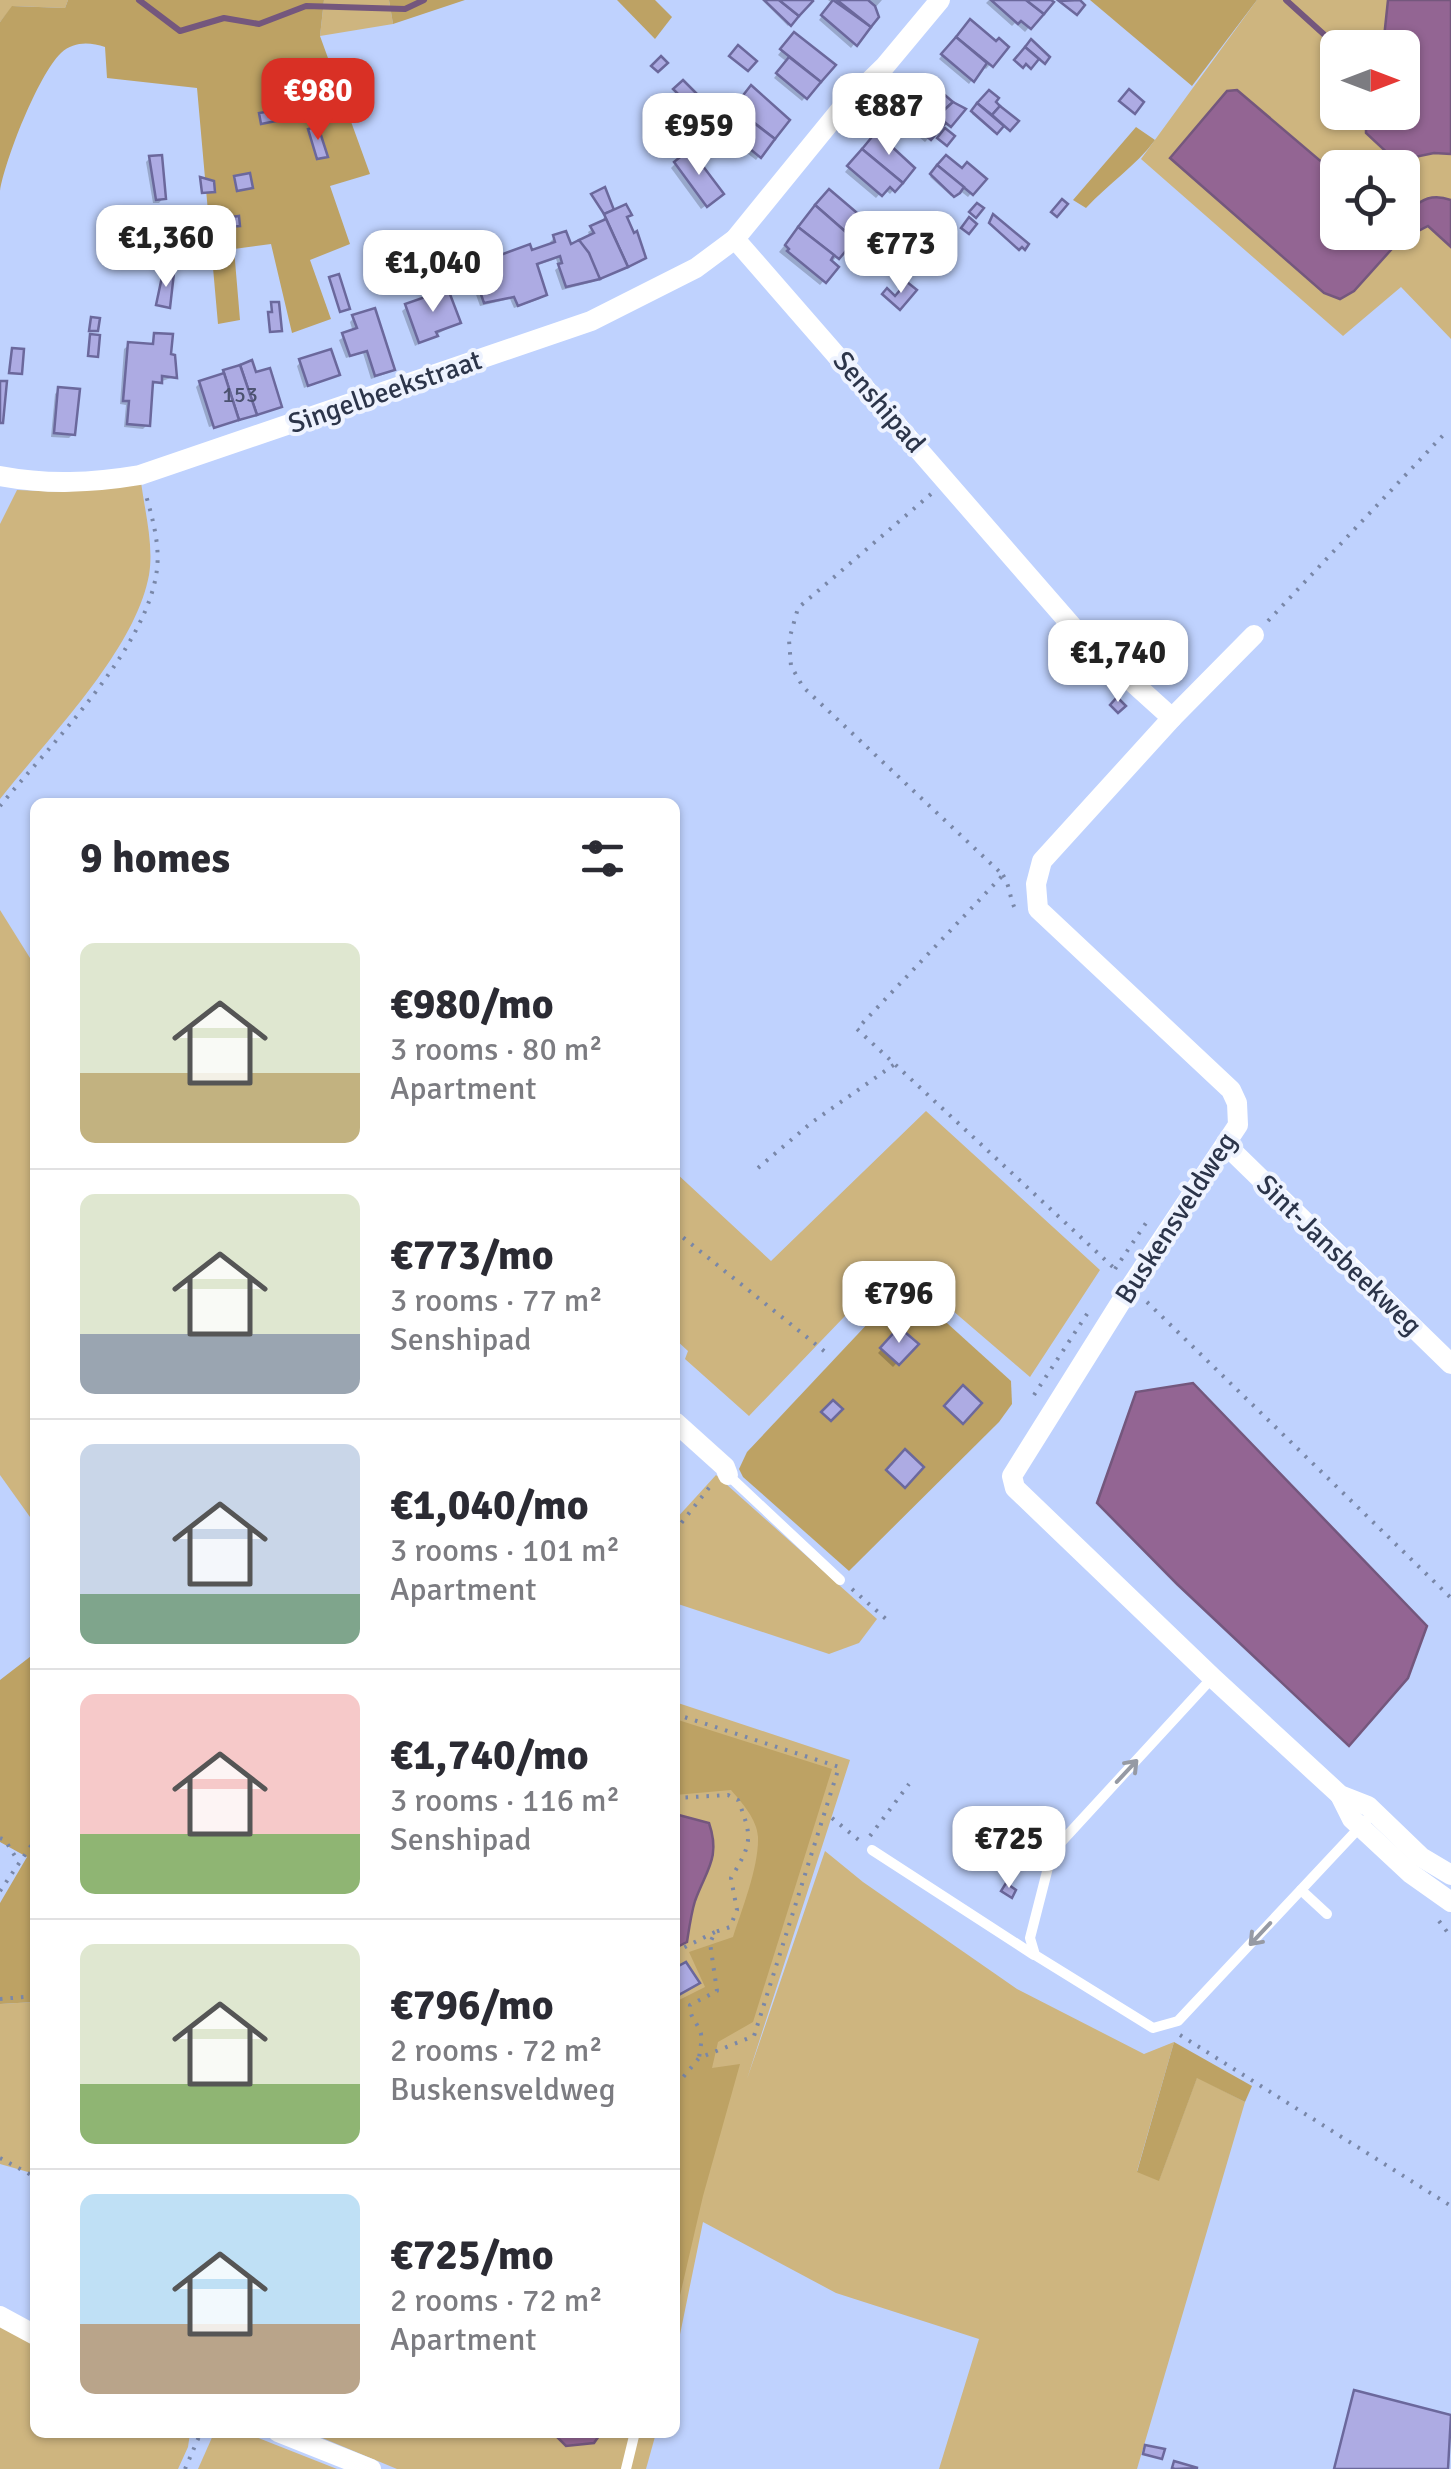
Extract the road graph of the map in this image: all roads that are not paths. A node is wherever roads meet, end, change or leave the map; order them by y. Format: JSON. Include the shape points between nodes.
{"nodes":[{"id":1,"x":940,"y":0,"type":"edge"},
{"id":2,"x":735,"y":239,"type":"junction"},
{"id":3,"x":0,"y":476,"type":"edge"},
{"id":4,"x":1254,"y":635,"type":"road end"},
{"id":5,"x":1172,"y":718,"type":"junction"},
{"id":6,"x":1226,"y":1146,"type":"junction"},
{"id":7,"x":1451,"y":1364,"type":"edge"},
{"id":8,"x":680,"y":1427,"type":"edge"},
{"id":9,"x":726,"y":1471,"type":"joint"},
{"id":10,"x":840,"y":1580,"type":"road end"},
{"id":11,"x":1212,"y":1678,"type":"junction"},
{"id":12,"x":1367,"y":1819,"type":"junction"},
{"id":13,"x":872,"y":1850,"type":"dead end"},
{"id":14,"x":1451,"y":1875,"type":"edge"},
{"id":15,"x":1301,"y":1890,"type":"junction"},
{"id":16,"x":1451,"y":1902,"type":"edge"},
{"id":17,"x":1327,"y":1914,"type":"dead end"},
{"id":18,"x":1035,"y":1956,"type":"junction"},
{"id":19,"x":0,"y":2316,"type":"edge"},
{"id":20,"x":30,"y":2332,"type":"edge"},
{"id":21,"x":293,"y":2438,"type":"edge"},
{"id":22,"x":634,"y":2438,"type":"edge"},
{"id":23,"x":371,"y":2469,"type":"edge"},
{"id":24,"x":626,"y":2469,"type":"edge"}],
"edges":[{"from":1,"to":2,"type":"street","name":"Singelbeekstraat"},
{"from":2,"to":3,"type":"street","name":"Singelbeekstraat","via":[[696,268],[591,321],[140,475],[90,483]]},
{"from":2,"to":5,"type":"street","name":"Senshipad","via":[[1080,634]]},
{"from":4,"to":5,"type":"street","name":"Buskensveldweg"},
{"from":5,"to":6,"type":"street","name":"Buskensveldweg","via":[[1042,861],[1038,909],[1231,1090],[1238,1125]]},
{"from":6,"to":7,"type":"street","name":"Sint-Jansbeekweg"},
{"from":6,"to":11,"type":"street","name":"Buskensveldweg","via":[[1012,1476],[1015,1488]]},
{"from":8,"to":9,"type":"street"},
{"from":9,"to":10,"type":"lane"},
{"from":11,"to":12,"type":"street","name":"Buskensveldweg"},
{"from":18,"to":11,"type":"lane","one_way":true,"via":[[1030,1938],[1052,1852]]},
{"from":12,"to":14,"type":"street","name":"Buskensveldweg"},
{"from":12,"to":15,"type":"lane"},
{"from":12,"to":16,"type":"street","name":"Buskensveldweg","via":[[1410,1873]]},
{"from":13,"to":18,"type":"lane"},
{"from":15,"to":17,"type":"lane"},
{"from":15,"to":18,"type":"lane","one_way":true,"via":[[1178,2021],[1153,2028]]},
{"from":19,"to":20,"type":"street"},
{"from":21,"to":23,"type":"street"},
{"from":22,"to":24,"type":"lane"}]}
